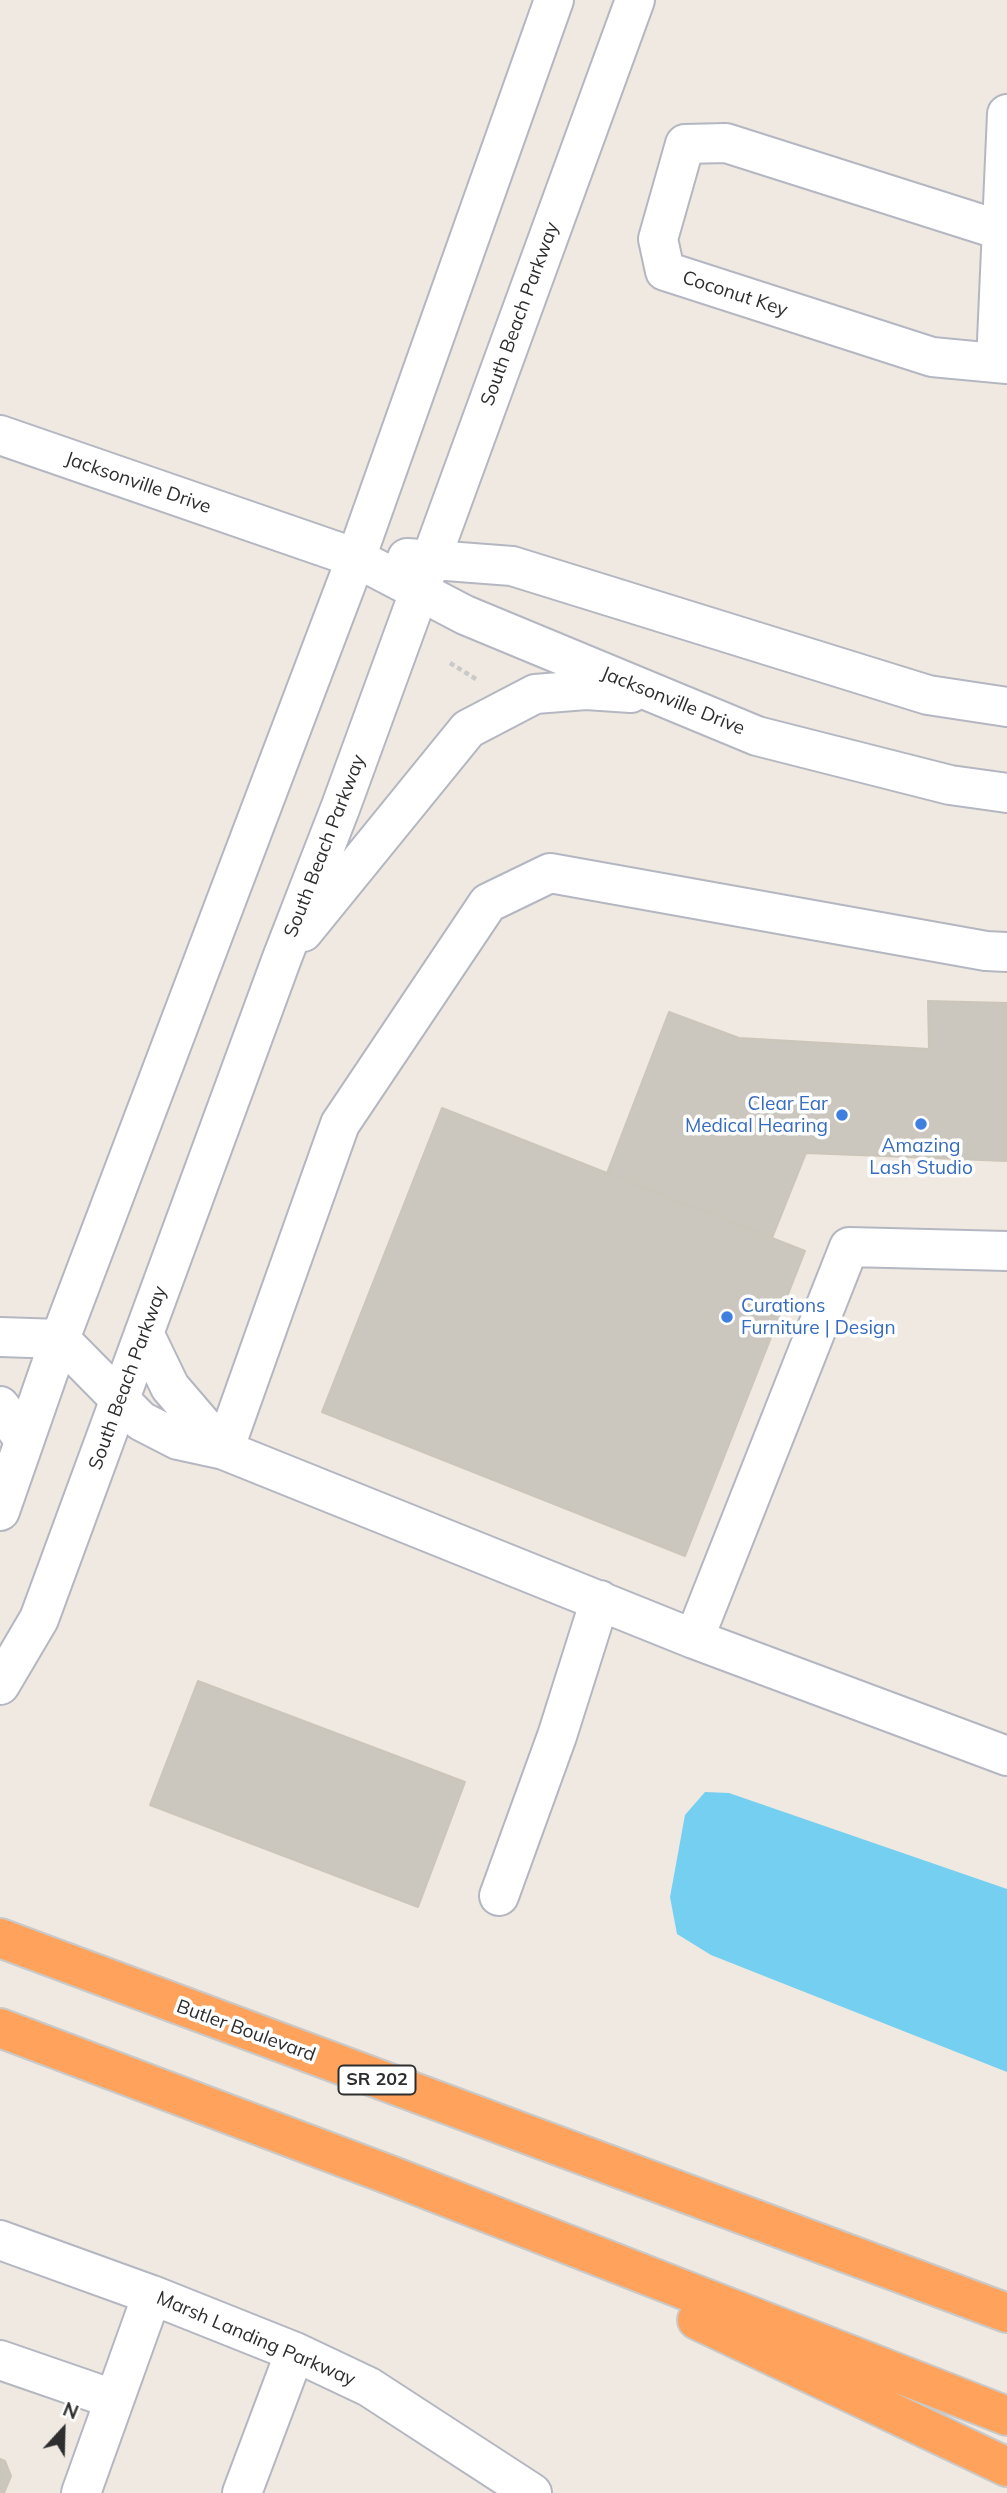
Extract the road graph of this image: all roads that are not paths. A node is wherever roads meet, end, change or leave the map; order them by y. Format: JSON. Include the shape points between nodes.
{"nodes":[{"id":1,"x":554,"y":0,"type":"edge"},
{"id":2,"x":635,"y":0,"type":"edge"},
{"id":3,"x":1007,"y":114,"type":"edge"},
{"id":4,"x":1000,"y":230,"type":"junction"},
{"id":5,"x":1001,"y":364,"type":"edge"},
{"id":6,"x":0,"y":435,"type":"edge"},
{"id":7,"x":356,"y":558,"type":"junction"},
{"id":8,"x":425,"y":575,"type":"junction"},
{"id":9,"x":656,"y":694,"type":"junction"},
{"id":10,"x":1007,"y":707,"type":"edge"},
{"id":11,"x":1007,"y":793,"type":"edge"},
{"id":12,"x":1007,"y":952,"type":"edge"},
{"id":13,"x":282,"y":958,"type":"junction"},
{"id":14,"x":1007,"y":1251,"type":"edge"},
{"id":15,"x":144,"y":1333,"type":"junction"},
{"id":16,"x":0,"y":1337,"type":"edge"},
{"id":17,"x":60,"y":1339,"type":"junction"},
{"id":18,"x":120,"y":1399,"type":"junction"},
{"id":19,"x":0,"y":1406,"type":"edge"},
{"id":20,"x":24,"y":1440,"type":"junction"},
{"id":21,"x":224,"y":1450,"type":"junction"},
{"id":22,"x":0,"y":1511,"type":"edge"},
{"id":23,"x":600,"y":1600,"type":"junction"},
{"id":24,"x":694,"y":1639,"type":"junction"},
{"id":25,"x":0,"y":1685,"type":"edge"},
{"id":26,"x":1007,"y":1756,"type":"edge"},
{"id":27,"x":499,"y":1896,"type":"dead end"},
{"id":28,"x":0,"y":1938,"type":"edge"},
{"id":29,"x":0,"y":2028,"type":"edge"},
{"id":30,"x":395,"y":2177,"type":"junction"},
{"id":31,"x":690,"y":2196,"type":"junction"},
{"id":32,"x":0,"y":2240,"type":"edge"},
{"id":33,"x":152,"y":2295,"type":"junction"},
{"id":34,"x":1007,"y":2313,"type":"edge"},
{"id":35,"x":1007,"y":2337,"type":"edge"},
{"id":36,"x":295,"y":2352,"type":"junction"},
{"id":37,"x":0,"y":2360,"type":"edge"},
{"id":38,"x":113,"y":2399,"type":"junction"},
{"id":39,"x":1007,"y":2416,"type":"edge"},
{"id":40,"x":1007,"y":2467,"type":"edge"},
{"id":41,"x":250,"y":2489,"type":"edge"},
{"id":42,"x":517,"y":2489,"type":"edge"},
{"id":43,"x":81,"y":2493,"type":"edge"}],
"edges":[{"from":1,"to":7,"type":"street"},
{"from":2,"to":8,"type":"street","name":"South Beach Parkway"},
{"from":3,"to":4,"type":"street"},
{"from":4,"to":5,"type":"street"},
{"from":4,"to":5,"type":"street","name":"Coconut Key","via":[[726,144],[685,144],[658,239],[665,271],[932,357]]},
{"from":6,"to":7,"type":"street","name":"Jacksonville Drive"},
{"from":7,"to":8,"type":"street","name":"Jacksonville Drive"},
{"from":7,"to":17,"type":"street"},
{"from":8,"to":9,"type":"street","name":"Jacksonville Drive","via":[[465,615]]},
{"from":8,"to":10,"type":"street","name":"Jacksonville Drive","via":[[512,566],[928,695]]},
{"from":8,"to":13,"type":"street","name":"South Beach Parkway"},
{"from":9,"to":11,"type":"street","name":"Jacksonville Drive","via":[[757,736],[950,785]]},
{"from":9,"to":13,"type":"street","via":[[586,690],[535,694],[468,729]]},
{"from":12,"to":21,"type":"street","via":[[550,873],[488,903],[340,1124]]},
{"from":13,"to":15,"type":"street","name":"South Beach Parkway"},
{"from":14,"to":24,"type":"street","via":[[849,1247]]},
{"from":15,"to":18,"type":"street","name":"South Beach Parkway"},
{"from":15,"to":21,"type":"street","via":[[170,1387]]},
{"from":16,"to":17,"type":"street"},
{"from":17,"to":18,"type":"street"},
{"from":17,"to":20,"type":"street"},
{"from":18,"to":21,"type":"street","via":[[141,1421],[178,1440]]},
{"from":18,"to":25,"type":"street","name":"South Beach Parkway","via":[[39,1619]]},
{"from":19,"to":20,"type":"street"},
{"from":20,"to":22,"type":"street"},
{"from":21,"to":23,"type":"street"},
{"from":23,"to":24,"type":"street"},
{"from":23,"to":27,"type":"street"},
{"from":24,"to":26,"type":"street"},
{"from":28,"to":31,"type":"highway","name":"Butler Boulevard","number":"SR 202"},
{"from":29,"to":30,"type":"highway"},
{"from":30,"to":39,"type":"highway"},
{"from":30,"to":40,"type":"highway"},
{"from":31,"to":34,"type":"highway"},
{"from":31,"to":35,"type":"highway"},
{"from":32,"to":33,"type":"street","name":"Marsh Landing Parkway"},
{"from":33,"to":36,"type":"street","name":"Marsh Landing Parkway"},
{"from":33,"to":38,"type":"street"},
{"from":36,"to":41,"type":"street"},
{"from":36,"to":42,"type":"street","name":"Marsh Landing Parkway","via":[[369,2387]]},
{"from":37,"to":38,"type":"street"},
{"from":38,"to":43,"type":"street"}]}
